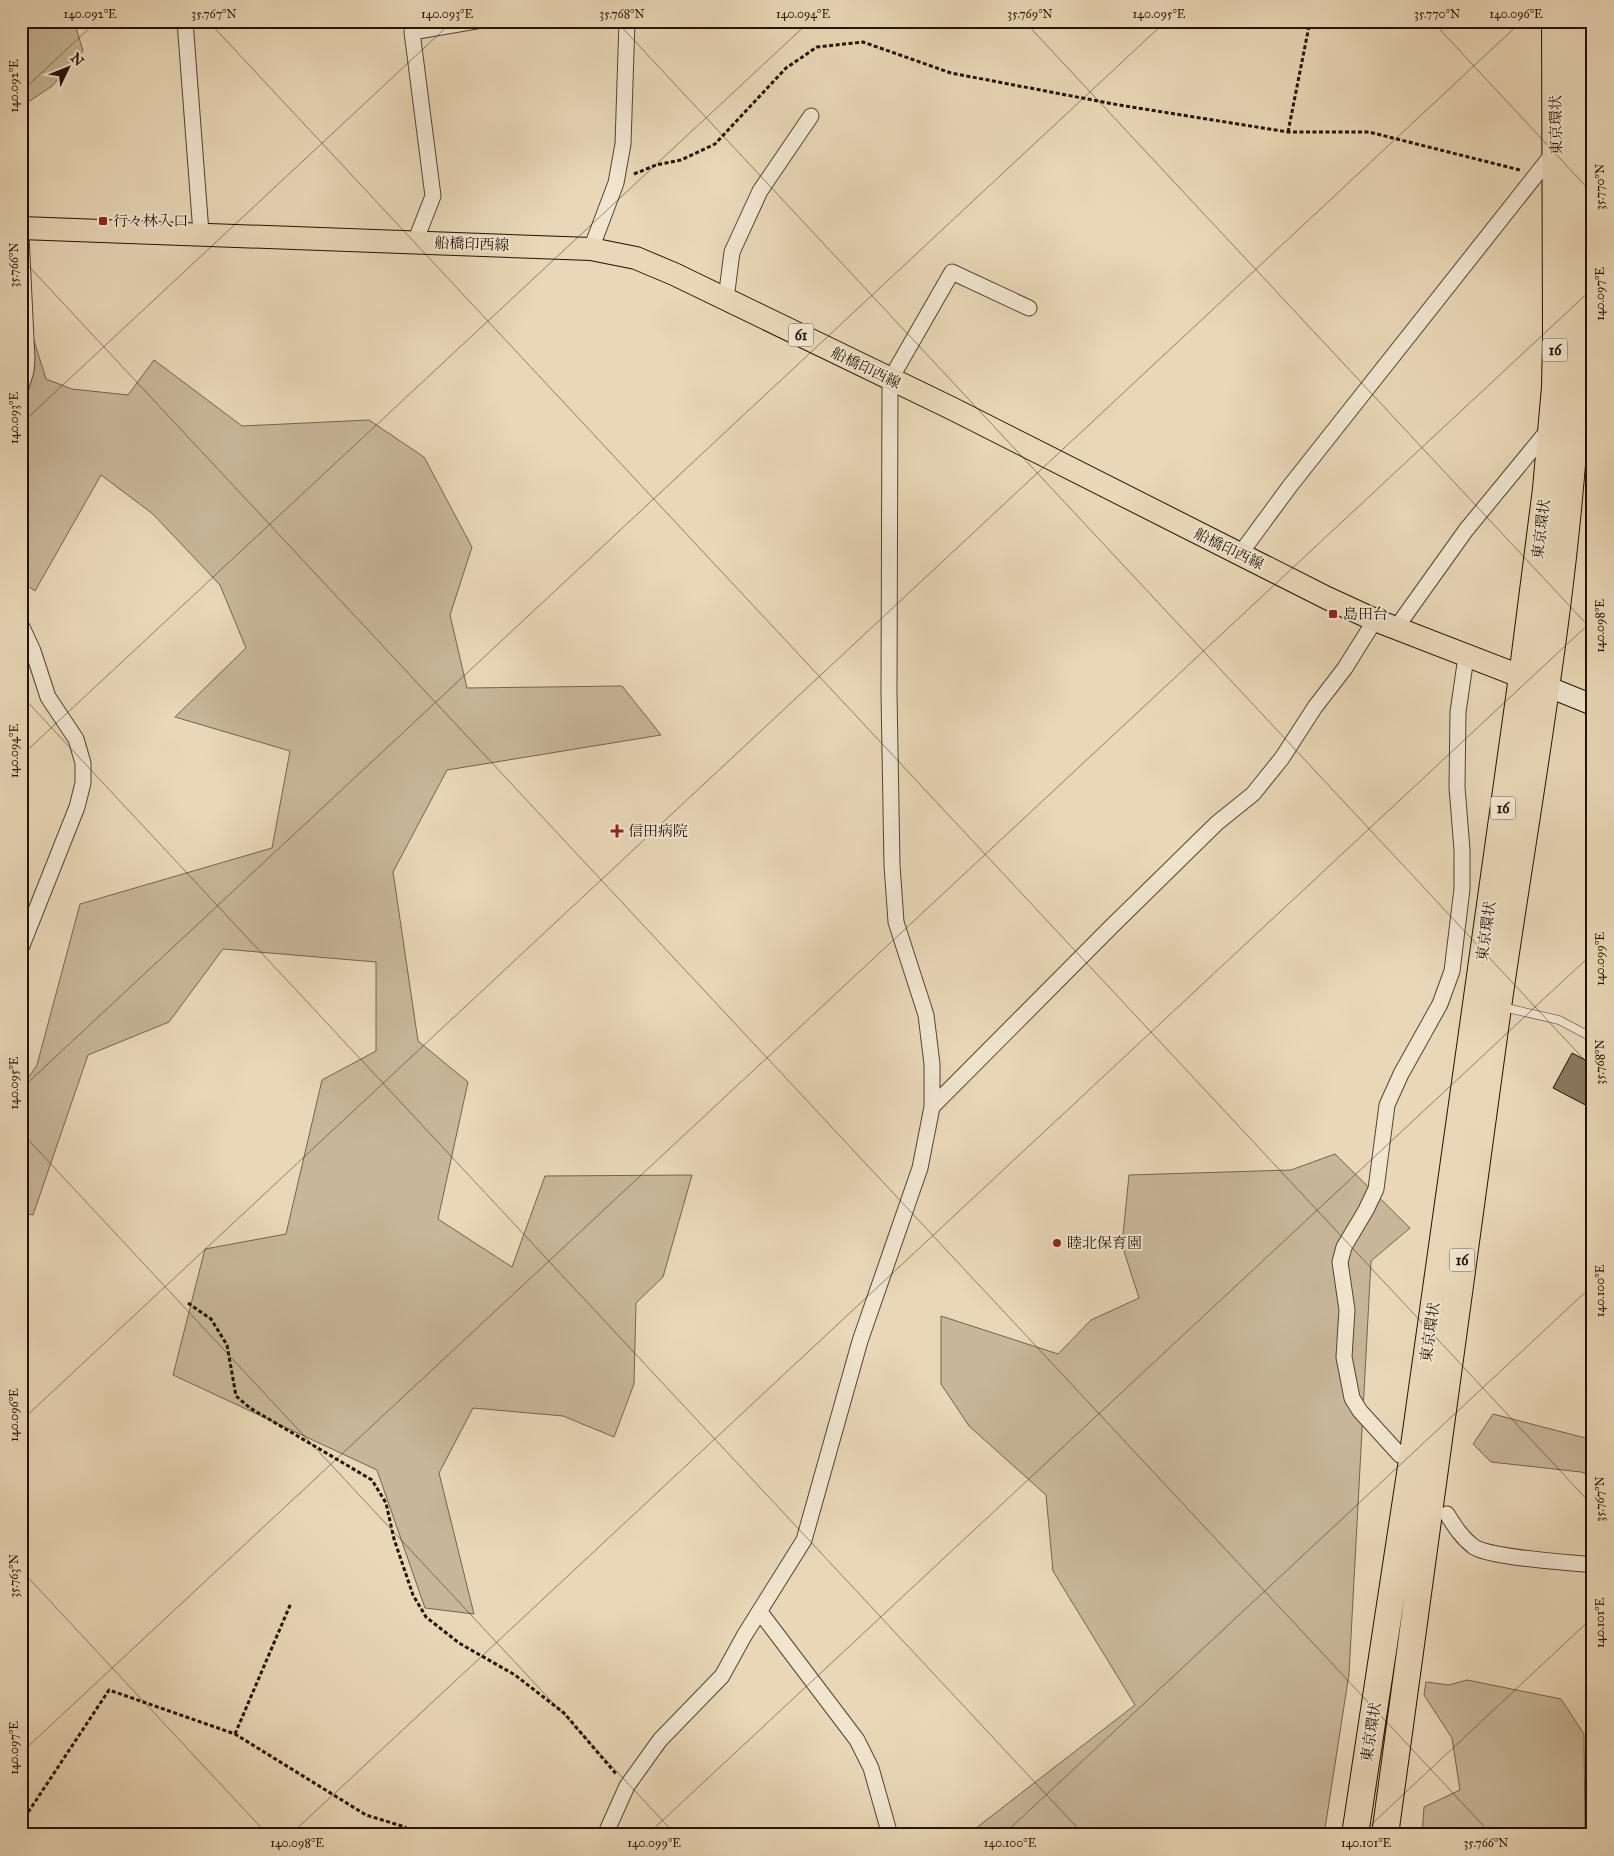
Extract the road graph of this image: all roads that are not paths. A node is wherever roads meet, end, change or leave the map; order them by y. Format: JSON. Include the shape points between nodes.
{"nodes":[{"id":1,"x":185,"y":21,"type":"edge"},
{"id":2,"x":476,"y":21,"type":"edge"},
{"id":3,"x":626,"y":21,"type":"edge"},
{"id":4,"x":1555,"y":21,"type":"edge"},
{"id":5,"x":1577,"y":21,"type":"edge"},
{"id":6,"x":1576,"y":109,"type":"edge"},
{"id":7,"x":811,"y":116,"type":"dead end"},
{"id":8,"x":1556,"y":149,"type":"junction"},
{"id":9,"x":21,"y":228,"type":"edge"},
{"id":10,"x":201,"y":234,"type":"junction"},
{"id":11,"x":21,"y":236,"type":"edge"},
{"id":12,"x":415,"y":242,"type":"junction"},
{"id":13,"x":590,"y":249,"type":"junction"},
{"id":14,"x":726,"y":299,"type":"junction"},
{"id":15,"x":1029,"y":308,"type":"dead end"},
{"id":16,"x":1586,"y":363,"type":"edge"},
{"id":17,"x":890,"y":380,"type":"junction"},
{"id":18,"x":21,"y":387,"type":"edge"},
{"id":19,"x":1550,"y":427,"type":"junction"},
{"id":20,"x":1240,"y":554,"type":"junction"},
{"id":21,"x":1375,"y":620,"type":"junction"},
{"id":22,"x":21,"y":625,"type":"edge"},
{"id":23,"x":1396,"y":628,"type":"junction"},
{"id":24,"x":1466,"y":656,"type":"junction"},
{"id":25,"x":1522,"y":677,"type":"junction"},
{"id":26,"x":1546,"y":686,"type":"junction"},
{"id":27,"x":1593,"y":705,"type":"edge"},
{"id":28,"x":21,"y":948,"type":"edge"},
{"id":29,"x":1498,"y":1006,"type":"junction"},
{"id":30,"x":1593,"y":1038,"type":"edge"},
{"id":31,"x":932,"y":1107,"type":"junction"},
{"id":32,"x":1400,"y":1455,"type":"dead end"},
{"id":33,"x":1446,"y":1514,"type":"dead end"},
{"id":34,"x":1593,"y":1565,"type":"edge"},
{"id":35,"x":760,"y":1612,"type":"junction"},
{"id":36,"x":605,"y":1835,"type":"edge"},
{"id":37,"x":890,"y":1835,"type":"edge"},
{"id":38,"x":1355,"y":1835,"type":"edge"},
{"id":39,"x":1385,"y":1835,"type":"edge"}],
"edges":[{"from":1,"to":10,"type":"street"},
{"from":2,"to":12,"type":"street","via":[[412,32],[433,196]]},
{"from":3,"to":13,"type":"street","via":[[623,144],[616,183]]},
{"from":4,"to":6,"type":"highway","name":"東京環状","number":"16"},
{"from":5,"to":6,"type":"highway","name":"東京環状","number":"16"},
{"from":6,"to":8,"type":"highway","name":"東京環状","number":"16"},
{"from":6,"to":16,"type":"highway","name":"東京環状","number":"16"},
{"from":7,"to":14,"type":"street","via":[[760,191],[732,252]]},
{"from":8,"to":19,"type":"highway","name":"東京環状","number":"16","via":[[1555,367]]},
{"from":8,"to":20,"type":"street"},
{"from":9,"to":10,"type":"main road","name":"船橋印西線","number":"61"},
{"from":10,"to":12,"type":"main road","name":"船橋印西線","number":"61"},
{"from":11,"to":18,"type":"street","via":[[27,359]]},
{"from":12,"to":13,"type":"main road","name":"船橋印西線","number":"61"},
{"from":13,"to":14,"type":"main road","name":"船橋印西線","number":"61","via":[[636,258]]},
{"from":14,"to":17,"type":"main road","name":"船橋印西線","number":"61"},
{"from":15,"to":17,"type":"street","via":[[952,272]]},
{"from":16,"to":19,"type":"street"},
{"from":16,"to":26,"type":"highway","name":"東京環状","number":"16"},
{"from":17,"to":20,"type":"main road","name":"船橋印西線","number":"61"},
{"from":17,"to":31,"type":"street","via":[[888,692],[892,865],[896,922],[926,1015],[932,1064]]},
{"from":19,"to":23,"type":"street","via":[[1466,530]]},
{"from":19,"to":25,"type":"highway","name":"東京環状","number":"16","via":[[1546,489]]},
{"from":20,"to":21,"type":"main road","name":"船橋印西線","number":"61"},
{"from":21,"to":23,"type":"main road","name":"船橋印西線","number":"61"},
{"from":21,"to":31,"type":"street","via":[[1282,758],[1253,794],[1182,857]]},
{"from":22,"to":28,"type":"street","via":[[48,697],[76,739],[83,763],[83,783],[77,808]]},
{"from":23,"to":24,"type":"main road","name":"船橋印西線","number":"61"},
{"from":24,"to":25,"type":"main road","name":"船橋印西線","number":"61"},
{"from":24,"to":32,"type":"street","via":[[1458,712],[1457,786],[1462,889],[1452,971],[1440,1004],[1387,1105],[1376,1190],[1344,1246],[1340,1262],[1347,1310],[1344,1357],[1352,1398]]},
{"from":25,"to":26,"type":"main road","name":"船橋印西線","number":"61"},
{"from":25,"to":38,"type":"highway","name":"東京環状","number":"16","via":[[1411,1467]]},
{"from":26,"to":27,"type":"street"},
{"from":26,"to":29,"type":"highway","name":"東京環状","number":"16"},
{"from":29,"to":30,"type":"lane","via":[[1559,1020]]},
{"from":29,"to":39,"type":"highway","name":"東京環状","number":"16"},
{"from":31,"to":35,"type":"street","via":[[920,1168],[860,1341],[804,1540]]},
{"from":33,"to":34,"type":"street","via":[[1461,1536],[1476,1548],[1514,1557]]},
{"from":35,"to":36,"type":"street","via":[[722,1676],[660,1740],[627,1786]]},
{"from":35,"to":37,"type":"street","via":[[857,1740],[871,1768]]}]}
